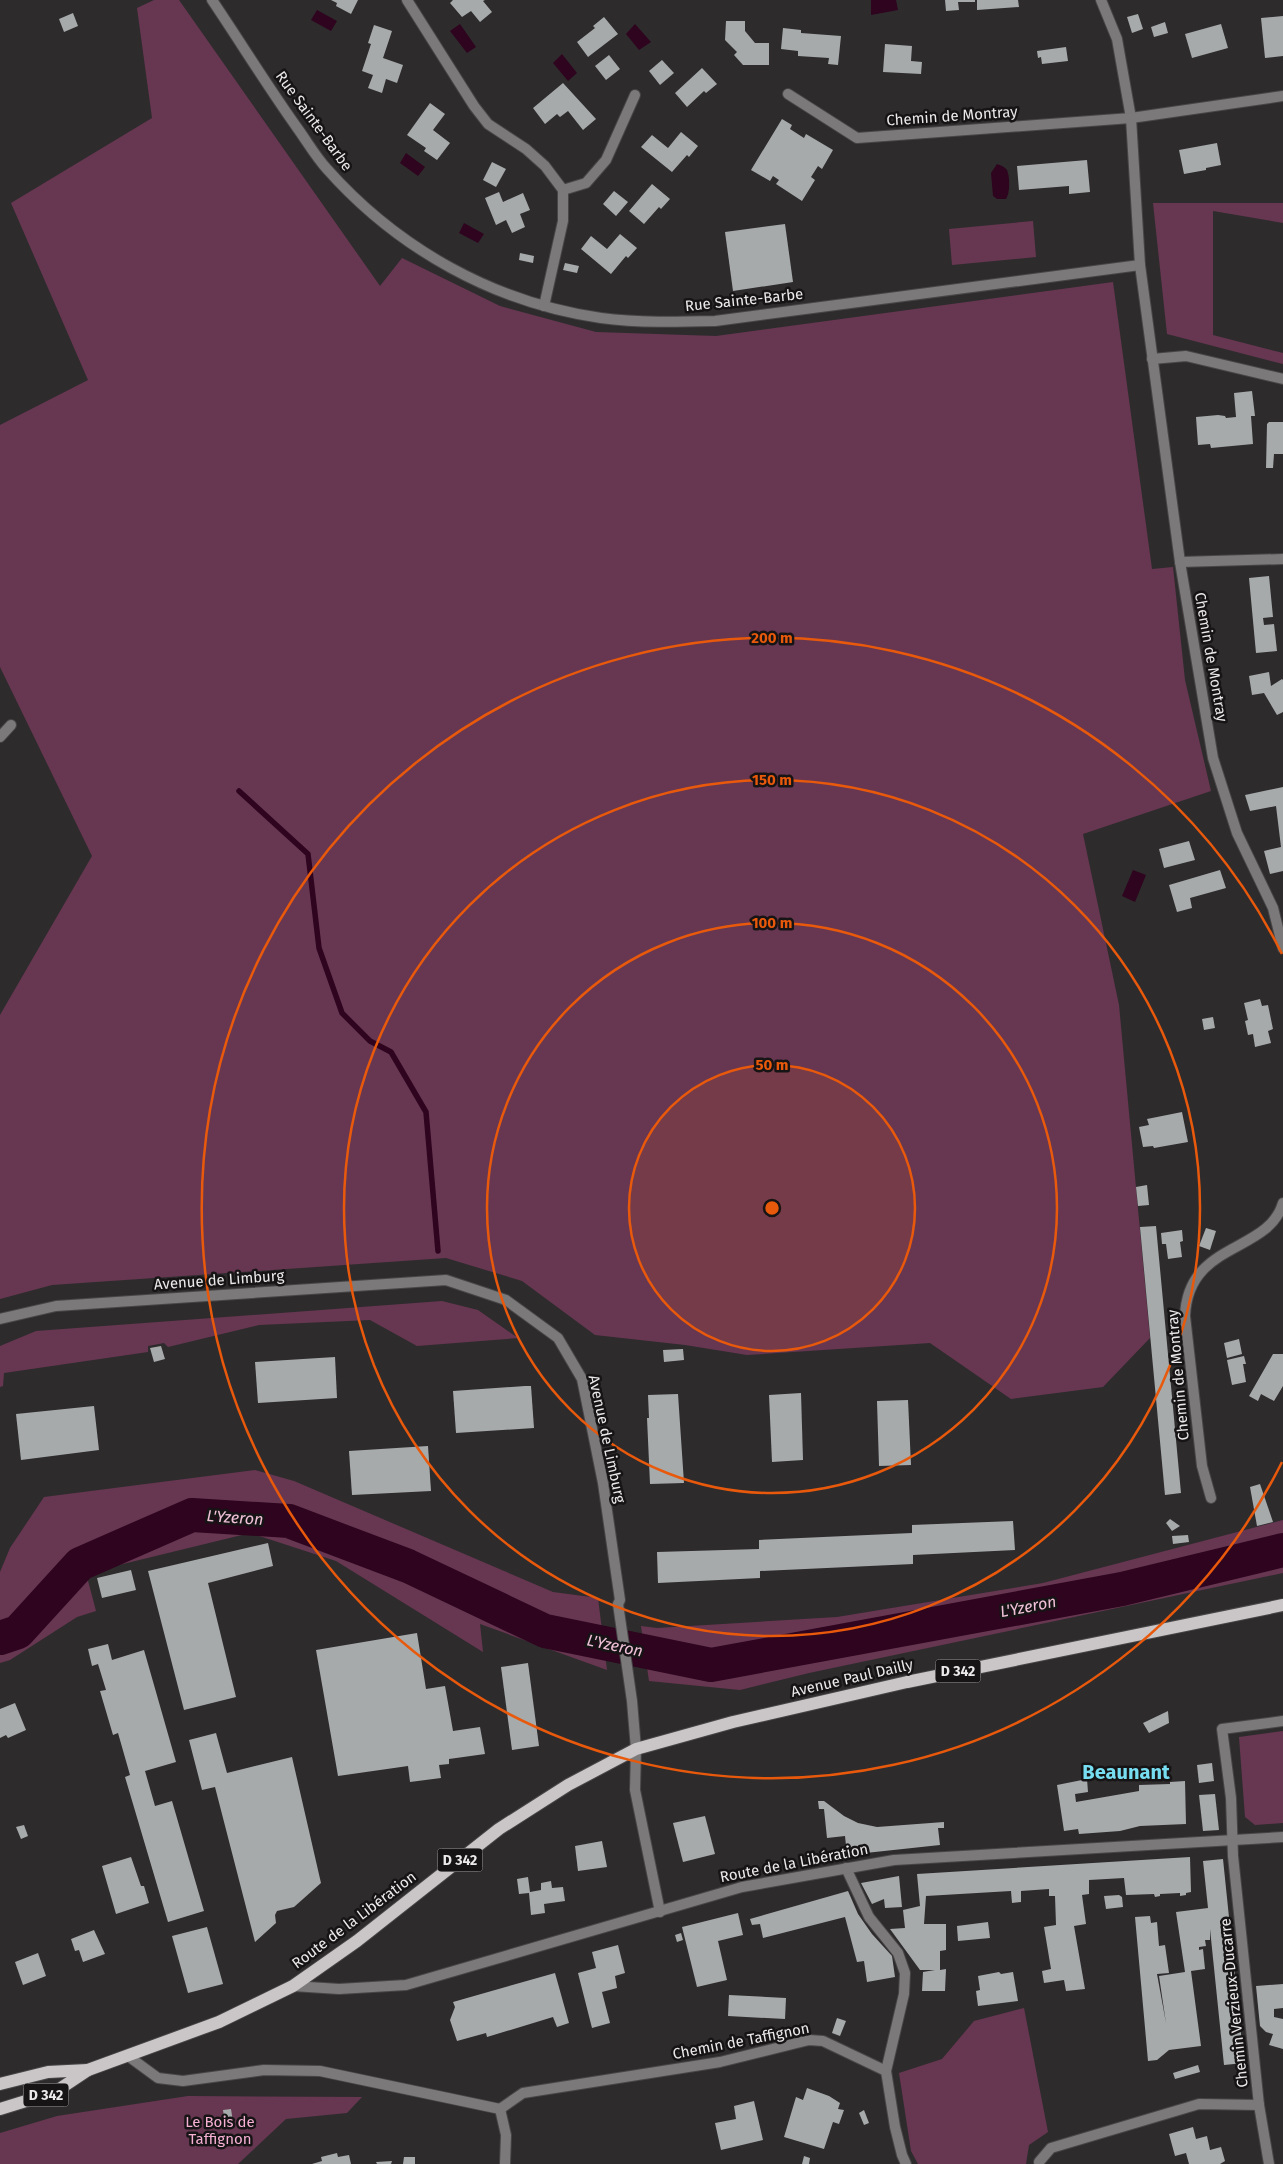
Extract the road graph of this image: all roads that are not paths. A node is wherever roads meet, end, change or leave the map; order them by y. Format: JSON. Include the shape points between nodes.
{"nodes":[{"id":1,"x":212,"y":0,"type":"edge"},
{"id":2,"x":407,"y":0,"type":"edge"},
{"id":3,"x":1101,"y":0,"type":"edge"},
{"id":4,"x":788,"y":94,"type":"dead end"},
{"id":5,"x":636,"y":95,"type":"dead end"},
{"id":6,"x":1283,"y":96,"type":"edge"},
{"id":7,"x":1131,"y":118,"type":"junction"},
{"id":8,"x":563,"y":190,"type":"junction"},
{"id":9,"x":1140,"y":265,"type":"junction"},
{"id":10,"x":544,"y":306,"type":"junction"},
{"id":11,"x":1152,"y":359,"type":"junction"},
{"id":12,"x":1283,"y":379,"type":"edge"},
{"id":13,"x":1283,"y":559,"type":"edge"},
{"id":14,"x":1180,"y":562,"type":"junction"},
{"id":15,"x":11,"y":725,"type":"dead end"},
{"id":16,"x":0,"y":737,"type":"edge"},
{"id":17,"x":1283,"y":948,"type":"edge"},
{"id":18,"x":1283,"y":1203,"type":"edge"},
{"id":19,"x":0,"y":1319,"type":"edge"},
{"id":20,"x":1211,"y":1498,"type":"dead end"},
{"id":21,"x":1283,"y":1605,"type":"edge"},
{"id":22,"x":1283,"y":1721,"type":"edge"},
{"id":23,"x":636,"y":1749,"type":"junction"},
{"id":24,"x":1283,"y":1837,"type":"edge"},
{"id":25,"x":1233,"y":1838,"type":"junction"},
{"id":26,"x":846,"y":1868,"type":"junction"},
{"id":27,"x":660,"y":1912,"type":"junction"},
{"id":28,"x":293,"y":1986,"type":"junction"},
{"id":29,"x":128,"y":2056,"type":"junction"},
{"id":30,"x":88,"y":2070,"type":"junction"},
{"id":31,"x":886,"y":2070,"type":"junction"},
{"id":32,"x":0,"y":2084,"type":"edge"},
{"id":33,"x":1259,"y":2105,"type":"junction"},
{"id":34,"x":0,"y":2109,"type":"edge"},
{"id":35,"x":500,"y":2109,"type":"junction"},
{"id":36,"x":1039,"y":2162,"type":"dead end"},
{"id":37,"x":505,"y":2164,"type":"edge"},
{"id":38,"x":906,"y":2164,"type":"edge"},
{"id":39,"x":1269,"y":2164,"type":"edge"}],
"edges":[{"from":1,"to":10,"type":"street","name":"Rue Sainte-Barbe","via":[[326,168],[358,201],[392,231],[462,274],[506,295]]},
{"from":2,"to":8,"type":"street","via":[[488,124],[545,166]]},
{"from":3,"to":7,"type":"street","name":"Chemin de Montray","via":[[1117,39]]},
{"from":4,"to":7,"type":"street","name":"Chemin de Montray","via":[[857,138]]},
{"from":5,"to":8,"type":"street","via":[[606,160],[586,183]]},
{"from":6,"to":7,"type":"street","name":"Chemin de Montray"},
{"from":7,"to":9,"type":"street","name":"Chemin de Montray"},
{"from":8,"to":10,"type":"street","via":[[563,220]]},
{"from":9,"to":10,"type":"street","name":"Rue Sainte-Barbe","via":[[715,322],[651,323],[600,318]]},
{"from":9,"to":11,"type":"street","name":"Chemin de Montray"},
{"from":11,"to":12,"type":"street","via":[[1186,356]]},
{"from":11,"to":14,"type":"street","name":"Chemin de Montray"},
{"from":13,"to":14,"type":"street"},
{"from":14,"to":17,"type":"street","name":"Chemin de Montray","via":[[1213,758],[1237,833],[1273,908]]},
{"from":15,"to":16,"type":"street"},
{"from":18,"to":20,"type":"street","name":"Chemin de Montray","via":[[1277,1218],[1266,1228],[1220,1256],[1197,1276],[1186,1302],[1202,1466]]},
{"from":19,"to":23,"type":"street","name":"Avenue de Limburg","via":[[56,1306],[446,1280],[506,1300],[558,1338],[582,1379],[604,1492],[620,1600]]},
{"from":21,"to":23,"type":"main road","name":"Avenue Paul Dailly","number":"D 342","via":[[915,1680],[733,1722]]},
{"from":22,"to":25,"type":"street","name":"Chemin Verzieux-Ducarre","via":[[1222,1730]]},
{"from":23,"to":27,"type":"street","name":"Avenue de Limburg","via":[[635,1790]]},
{"from":23,"to":28,"type":"main road","name":"Route de la Libération","number":"D 342","via":[[568,1785],[499,1829],[357,1942]]},
{"from":24,"to":25,"type":"street","name":"Route de la Libération"},
{"from":25,"to":26,"type":"street","name":"Route de la Libération","via":[[929,1858]]},
{"from":25,"to":33,"type":"street","name":"Chemin Verzieux-Ducarre"},
{"from":26,"to":27,"type":"street","name":"Route de la Libération","via":[[742,1887]]},
{"from":26,"to":31,"type":"street","via":[[868,1917],[898,1954],[905,1973],[904,1994]]},
{"from":27,"to":28,"type":"street","name":"Route de la Libération","via":[[406,1986],[339,1989]]},
{"from":28,"to":29,"type":"main road","name":"Route de la Libération","number":"D 342","via":[[219,2022]]},
{"from":29,"to":30,"type":"main road","name":"Route de la Libération","number":"D 342"},
{"from":29,"to":35,"type":"street","via":[[158,2078],[183,2081],[264,2070],[320,2072]]},
{"from":30,"to":32,"type":"main road","name":"Route de la Libération","number":"D 342","via":[[48,2072]]},
{"from":30,"to":34,"type":"main road","name":"Route de la Libération","number":"D 342","via":[[55,2092]]},
{"from":31,"to":35,"type":"street","name":"Chemin de Taffignon","via":[[823,2041],[809,2040],[720,2062],[522,2093]]},
{"from":31,"to":38,"type":"street","via":[[895,2127]]},
{"from":33,"to":36,"type":"street","via":[[1199,2104],[1051,2148]]},
{"from":33,"to":39,"type":"street","name":"Chemin Verzieux-Ducarre"},
{"from":35,"to":37,"type":"street","via":[[506,2135]]}]}
